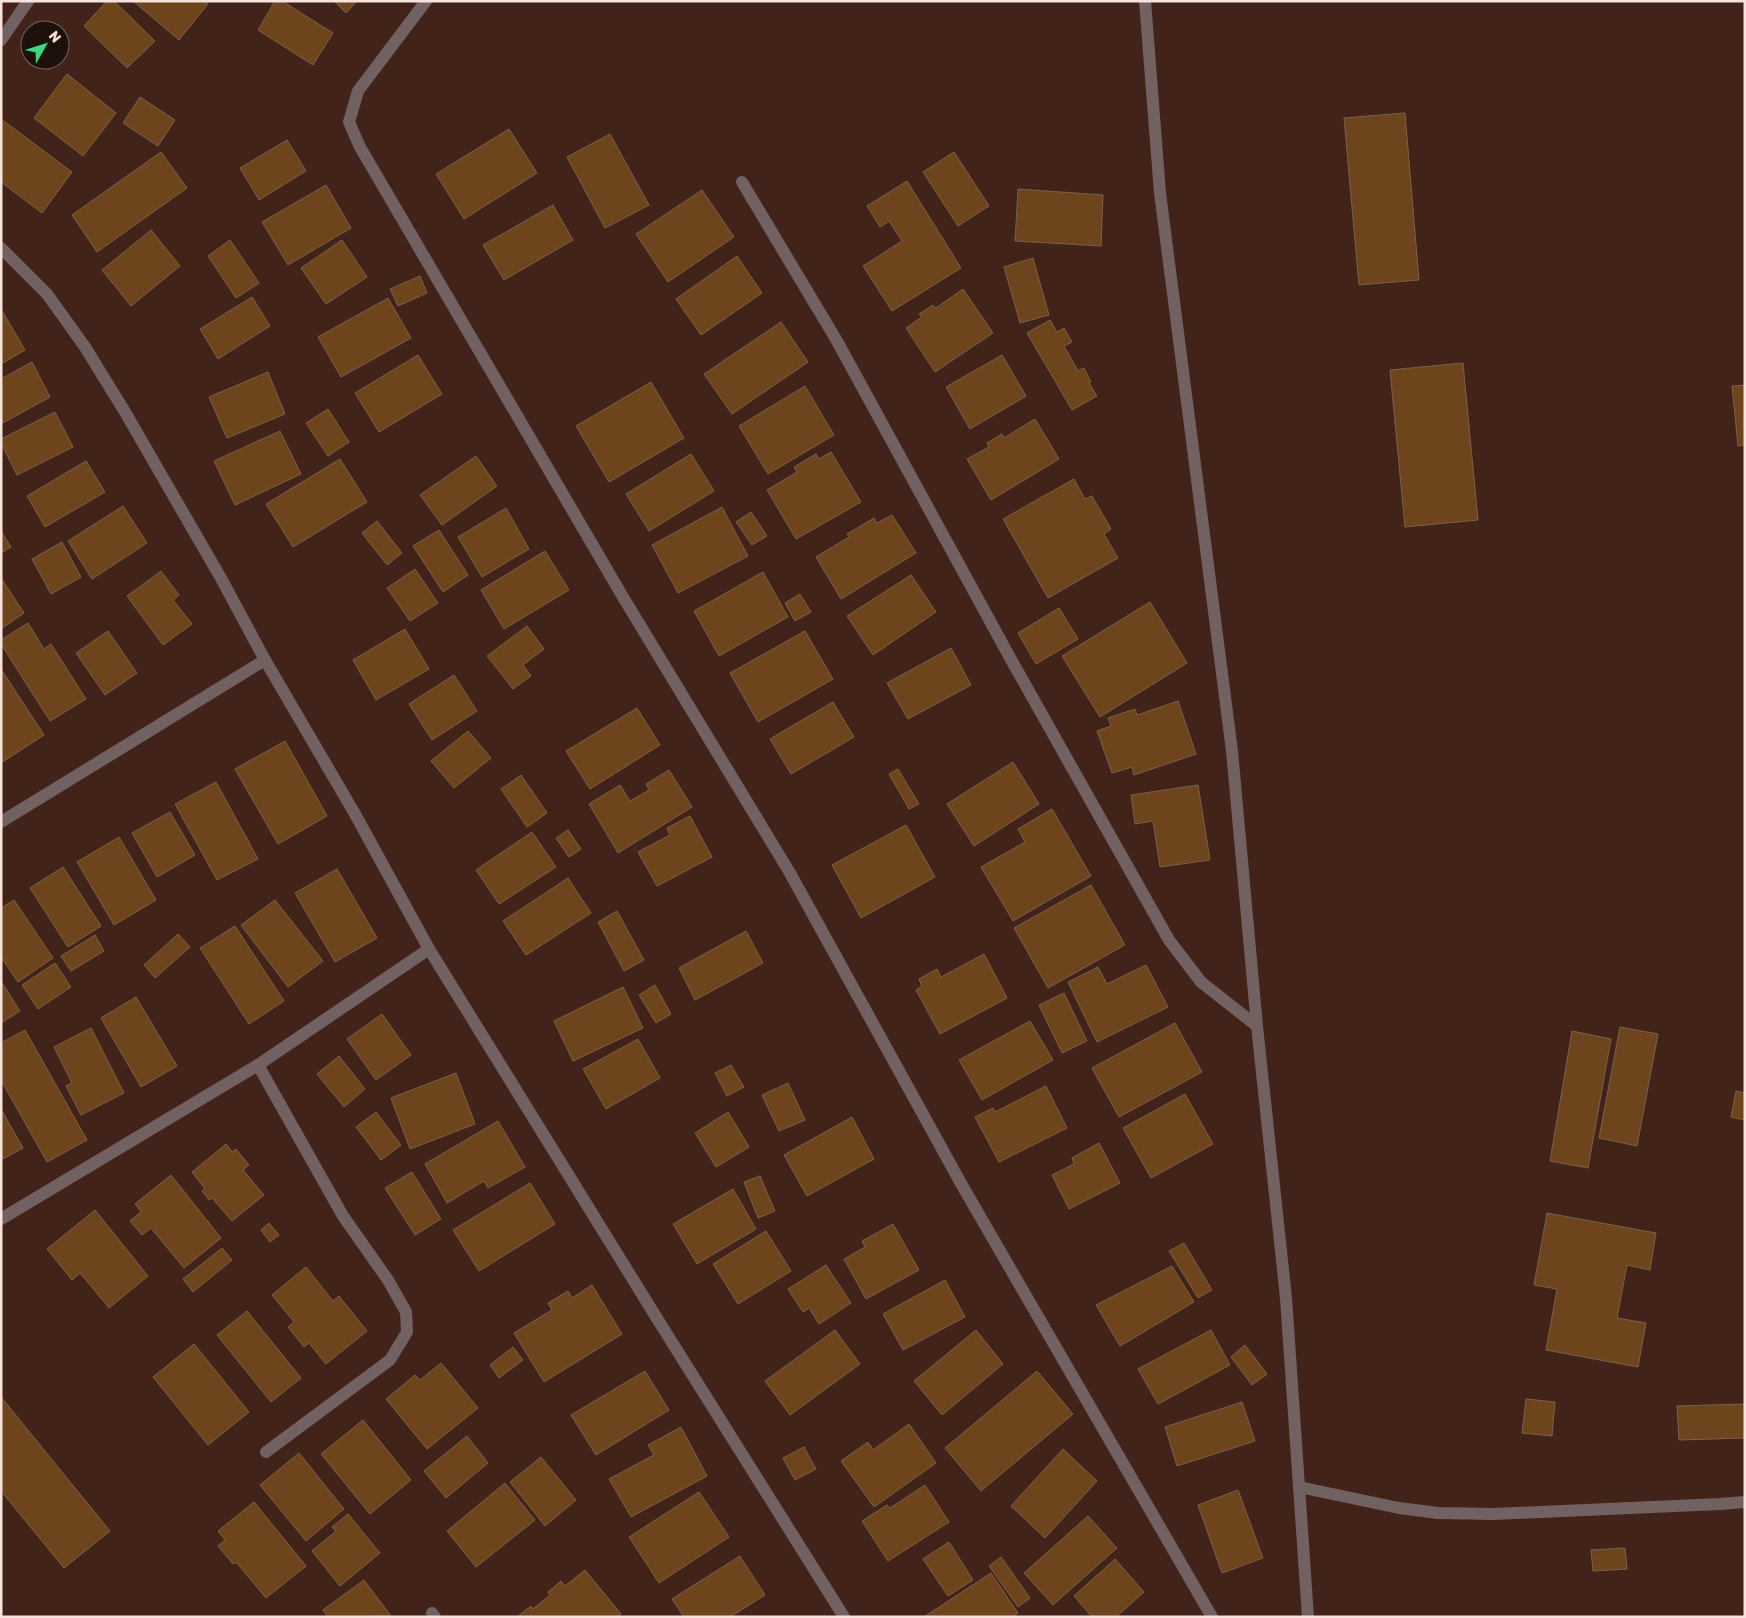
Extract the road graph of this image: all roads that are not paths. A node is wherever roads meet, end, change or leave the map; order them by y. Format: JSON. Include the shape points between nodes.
{"nodes":[{"id":1,"x":28,"y":1,"type":"edge"},
{"id":2,"x":426,"y":1,"type":"edge"},
{"id":3,"x":1145,"y":1,"type":"edge"},
{"id":4,"x":1,"y":40,"type":"edge"},
{"id":5,"x":742,"y":182,"type":"dead end"},
{"id":6,"x":1,"y":248,"type":"edge"},
{"id":7,"x":266,"y":660,"type":"junction"},
{"id":8,"x":1,"y":822,"type":"edge"},
{"id":9,"x":429,"y":949,"type":"junction"},
{"id":10,"x":1257,"y":1026,"type":"junction"},
{"id":11,"x":258,"y":1065,"type":"junction"},
{"id":12,"x":1,"y":1219,"type":"edge"},
{"id":13,"x":266,"y":1452,"type":"dead end"},
{"id":14,"x":1299,"y":1487,"type":"junction"},
{"id":15,"x":1745,"y":1502,"type":"edge"},
{"id":16,"x":844,"y":1617,"type":"edge"},
{"id":17,"x":1212,"y":1617,"type":"edge"},
{"id":18,"x":1308,"y":1617,"type":"edge"}],
"edges":[{"from":1,"to":4,"type":"street"},
{"from":2,"to":17,"type":"street","via":[[358,91],[349,122],[360,147],[618,589],[790,873],[963,1187]]},
{"from":3,"to":10,"type":"street","via":[[1160,193],[1232,752]]},
{"from":5,"to":10,"type":"street","via":[[837,342],[1012,663],[1169,940],[1201,982]]},
{"from":6,"to":7,"type":"street","via":[[47,294],[85,347],[218,571]]},
{"from":7,"to":8,"type":"street"},
{"from":7,"to":9,"type":"street"},
{"from":9,"to":11,"type":"street"},
{"from":9,"to":16,"type":"street"},
{"from":10,"to":14,"type":"street","via":[[1286,1298]]},
{"from":11,"to":12,"type":"street"},
{"from":11,"to":13,"type":"street","via":[[343,1216],[388,1280],[406,1312],[407,1332],[390,1360]]},
{"from":14,"to":15,"type":"street","via":[[1438,1513],[1494,1514]]},
{"from":14,"to":18,"type":"street"}]}
